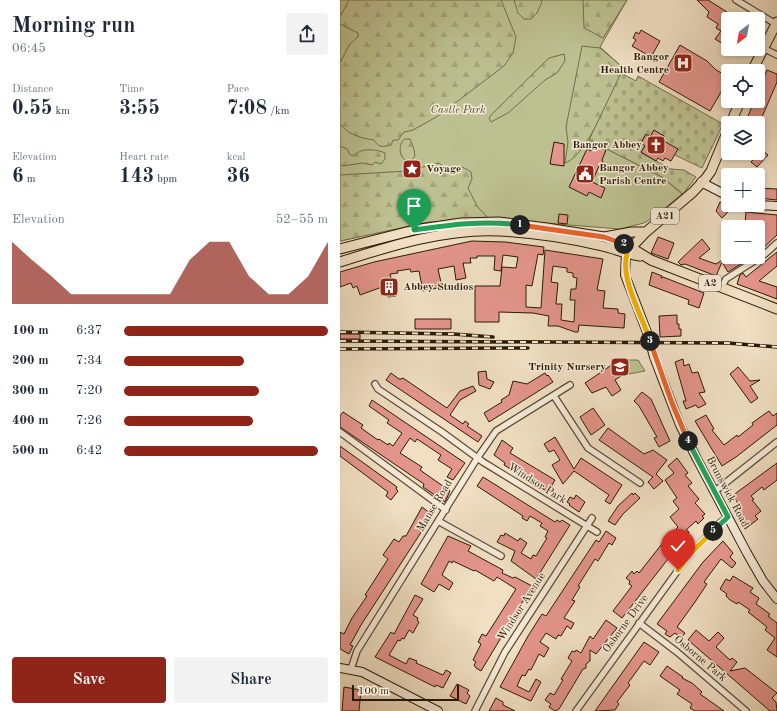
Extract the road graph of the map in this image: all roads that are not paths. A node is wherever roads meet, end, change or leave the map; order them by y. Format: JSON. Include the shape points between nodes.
{"nodes":[{"id":1,"x":736,"y":0,"type":"edge"},
{"id":2,"x":777,"y":23,"type":"edge"},
{"id":3,"x":765,"y":44,"type":"edge"},
{"id":4,"x":765,"y":49,"type":"edge"},
{"id":5,"x":777,"y":55,"type":"edge"},
{"id":6,"x":721,"y":147,"type":"edge"},
{"id":7,"x":701,"y":182,"type":"junction"},
{"id":8,"x":721,"y":192,"type":"edge"},
{"id":9,"x":765,"y":205,"type":"edge"},
{"id":10,"x":777,"y":206,"type":"edge"},
{"id":11,"x":646,"y":232,"type":"junction"},
{"id":12,"x":604,"y":237,"type":"junction"},
{"id":13,"x":777,"y":243,"type":"edge"},
{"id":14,"x":340,"y":249,"type":"edge"},
{"id":15,"x":628,"y":250,"type":"junction"},
{"id":16,"x":340,"y":262,"type":"edge"},
{"id":17,"x":722,"y":288,"type":"junction"},
{"id":18,"x":777,"y":309,"type":"edge"},
{"id":19,"x":375,"y":384,"type":"dead end"},
{"id":20,"x":570,"y":385,"type":"dead end"},
{"id":21,"x":554,"y":396,"type":"junction"},
{"id":22,"x":340,"y":432,"type":"edge"},
{"id":23,"x":777,"y":442,"type":"edge"},
{"id":24,"x":478,"y":457,"type":"junction"},
{"id":25,"x":640,"y":483,"type":"dead end"},
{"id":26,"x":714,"y":492,"type":"junction"},
{"id":27,"x":446,"y":510,"type":"junction"},
{"id":28,"x":728,"y":517,"type":"junction"},
{"id":29,"x":592,"y":518,"type":"dead end"},
{"id":30,"x":438,"y":521,"type":"junction"},
{"id":31,"x":587,"y":526,"type":"junction"},
{"id":32,"x":597,"y":532,"type":"dead end"},
{"id":33,"x":501,"y":556,"type":"dead end"},
{"id":34,"x":777,"y":599,"type":"edge"},
{"id":35,"x":639,"y":623,"type":"junction"},
{"id":36,"x":340,"y":668,"type":"edge"},
{"id":37,"x":351,"y":669,"type":"junction"},
{"id":38,"x":438,"y":711,"type":"edge"},
{"id":39,"x":475,"y":711,"type":"edge"},
{"id":40,"x":576,"y":711,"type":"edge"},
{"id":41,"x":746,"y":711,"type":"edge"}],
"edges":[{"from":1,"to":2,"type":"street"},
{"from":2,"to":3,"type":"main road"},
{"from":4,"to":5,"type":"street"},
{"from":6,"to":7,"type":"main road","number":"A21","via":[[711,171]]},
{"from":7,"to":8,"type":"main road"},
{"from":7,"to":11,"type":"main road","number":"A21","via":[[679,205]]},
{"from":9,"to":10,"type":"main road"},
{"from":11,"to":12,"type":"main road","number":"A21"},
{"from":11,"to":15,"type":"main road","number":"A21"},
{"from":12,"to":14,"type":"main road","number":"A2","via":[[499,222],[460,223],[414,230]]},
{"from":12,"to":15,"type":"main road","number":"A2"},
{"from":13,"to":17,"type":"street","via":[[765,254],[726,279]]},
{"from":15,"to":16,"type":"main road","number":"A2","via":[[499,231],[461,233],[424,239]]},
{"from":15,"to":17,"type":"main road","number":"A2"},
{"from":15,"to":26,"type":"main road","name":"Brunswick Road","bridge":true,"via":[[625,275],[654,357],[680,425]]},
{"from":17,"to":18,"type":"main road","number":"A2"},
{"from":19,"to":24,"type":"street","name":"Windsor Park","via":[[378,389]]},
{"from":20,"to":21,"type":"street","name":"Manse Road"},
{"from":21,"to":24,"type":"street","name":"Manse Road","via":[[496,431]]},
{"from":21,"to":25,"type":"street","via":[[588,448]]},
{"from":22,"to":27,"type":"street"},
{"from":23,"to":26,"type":"street"},
{"from":24,"to":27,"type":"street","name":"Manse Road"},
{"from":24,"to":31,"type":"street","name":"Windsor Park"},
{"from":26,"to":28,"type":"main road","name":"Brunswick Road"},
{"from":27,"to":30,"type":"street","name":"Manse Road"},
{"from":28,"to":34,"type":"main road","name":"Brunswick Road","via":[[763,581]]},
{"from":28,"to":35,"type":"street","name":"Osborne Drive","via":[[689,555]]},
{"from":29,"to":31,"type":"street","name":"Windsor Avenue"},
{"from":30,"to":33,"type":"street"},
{"from":30,"to":37,"type":"street","name":"Manse Road","via":[[356,651]]},
{"from":31,"to":32,"type":"street","name":"Windsor Park"},
{"from":31,"to":39,"type":"street","name":"Windsor Avenue","via":[[505,652]]},
{"from":35,"to":40,"type":"street","name":"Osborne Drive"},
{"from":35,"to":41,"type":"street","name":"Osborne Park"},
{"from":36,"to":37,"type":"main road"},
{"from":37,"to":38,"type":"main road"}]}
